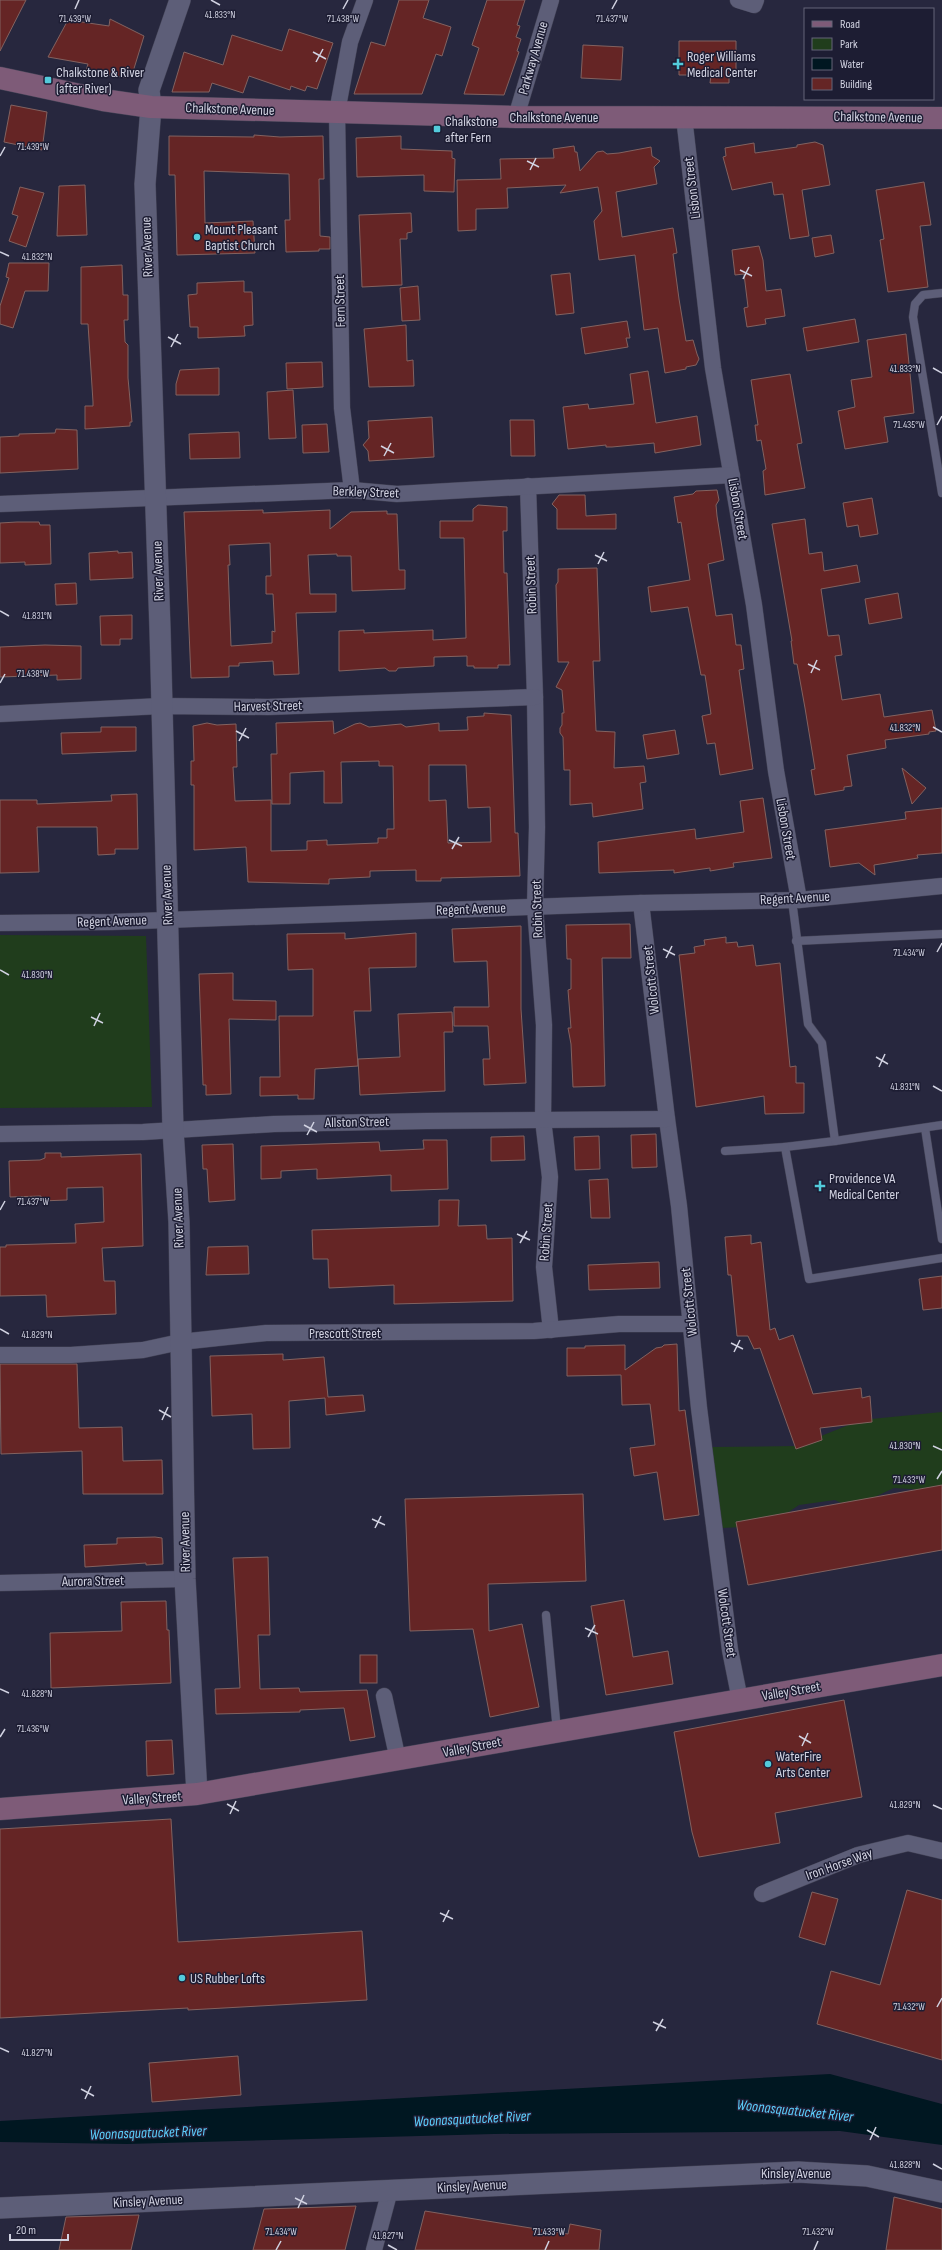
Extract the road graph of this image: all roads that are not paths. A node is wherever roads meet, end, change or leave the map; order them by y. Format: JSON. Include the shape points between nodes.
{"nodes":[{"id":1,"x":180,"y":0,"type":"edge"},
{"id":2,"x":365,"y":0,"type":"edge"},
{"id":3,"x":551,"y":0,"type":"edge"},
{"id":4,"x":738,"y":0,"type":"edge"},
{"id":5,"x":756,"y":0,"type":"edge"},
{"id":6,"x":0,"y":78,"type":"edge"},
{"id":7,"x":151,"y":107,"type":"junction"},
{"id":8,"x":337,"y":112,"type":"junction"},
{"id":9,"x":516,"y":117,"type":"junction"},
{"id":10,"x":684,"y":117,"type":"junction"},
{"id":11,"x":942,"y":118,"type":"edge"},
{"id":12,"x":942,"y":293,"type":"edge"},
{"id":13,"x":732,"y":475,"type":"junction"},
{"id":14,"x":528,"y":486,"type":"junction"},
{"id":15,"x":352,"y":490,"type":"junction"},
{"id":16,"x":942,"y":493,"type":"edge"},
{"id":17,"x":155,"y":498,"type":"junction"},
{"id":18,"x":0,"y":504,"type":"edge"},
{"id":19,"x":535,"y":697,"type":"junction"},
{"id":20,"x":161,"y":706,"type":"junction"},
{"id":21,"x":0,"y":714,"type":"edge"},
{"id":22,"x":942,"y":886,"type":"edge"},
{"id":23,"x":795,"y":900,"type":"junction"},
{"id":24,"x":641,"y":903,"type":"junction"},
{"id":25,"x":535,"y":907,"type":"junction"},
{"id":26,"x":168,"y":918,"type":"junction"},
{"id":27,"x":0,"y":923,"type":"edge"},
{"id":28,"x":942,"y":934,"type":"edge"},
{"id":29,"x":796,"y":941,"type":"junction"},
{"id":30,"x":667,"y":1119,"type":"junction"},
{"id":31,"x":543,"y":1120,"type":"junction"},
{"id":32,"x":942,"y":1125,"type":"edge"},
{"id":33,"x":925,"y":1128,"type":"junction"},
{"id":34,"x":173,"y":1130,"type":"junction"},
{"id":35,"x":0,"y":1134,"type":"edge"},
{"id":36,"x":835,"y":1141,"type":"junction"},
{"id":37,"x":785,"y":1147,"type":"junction"},
{"id":38,"x":725,"y":1151,"type":"dead end"},
{"id":39,"x":942,"y":1239,"type":"edge"},
{"id":40,"x":942,"y":1258,"type":"edge"},
{"id":41,"x":691,"y":1324,"type":"junction"},
{"id":42,"x":551,"y":1330,"type":"junction"},
{"id":43,"x":180,"y":1342,"type":"junction"},
{"id":44,"x":0,"y":1355,"type":"edge"},
{"id":45,"x":185,"y":1579,"type":"junction"},
{"id":46,"x":0,"y":1583,"type":"edge"},
{"id":47,"x":546,"y":1615,"type":"dead end"},
{"id":48,"x":942,"y":1665,"type":"edge"},
{"id":49,"x":384,"y":1696,"type":"dead end"},
{"id":50,"x":740,"y":1700,"type":"junction"},
{"id":51,"x":558,"y":1732,"type":"junction"},
{"id":52,"x":398,"y":1760,"type":"junction"},
{"id":53,"x":197,"y":1794,"type":"junction"},
{"id":54,"x":0,"y":1810,"type":"edge"},
{"id":55,"x":942,"y":1850,"type":"edge"},
{"id":56,"x":762,"y":1894,"type":"dead end"},
{"id":57,"x":390,"y":2190,"type":"junction"},
{"id":58,"x":942,"y":2192,"type":"edge"},
{"id":59,"x":0,"y":2208,"type":"edge"},
{"id":60,"x":374,"y":2250,"type":"edge"}],
"edges":[{"from":1,"to":7,"type":"street","name":"River Avenue","via":[[149,90]]},
{"from":2,"to":8,"type":"street","name":"Fern Street","via":[[350,42]]},
{"from":3,"to":9,"type":"street","name":"Parkway Avenue"},
{"from":4,"to":5,"type":"street","via":[[754,5]]},
{"from":6,"to":7,"type":"main road","name":"Chalkstone Avenue","via":[[103,100]]},
{"from":7,"to":8,"type":"main road","name":"Chalkstone Avenue"},
{"from":7,"to":17,"type":"street","name":"River Avenue","via":[[145,184]]},
{"from":8,"to":9,"type":"main road","name":"Chalkstone Avenue"},
{"from":8,"to":15,"type":"street","name":"Fern Street","via":[[342,408]]},
{"from":9,"to":10,"type":"main road","name":"Chalkstone Avenue"},
{"from":10,"to":11,"type":"main road","name":"Chalkstone Avenue"},
{"from":10,"to":13,"type":"street","name":"Lisbon Street","via":[[713,368]]},
{"from":12,"to":16,"type":"lane","via":[[922,296],[914,304]]},
{"from":13,"to":14,"type":"street","name":"Berkley Street"},
{"from":13,"to":23,"type":"street","name":"Lisbon Street","via":[[754,605]]},
{"from":14,"to":15,"type":"street","name":"Berkley Street","via":[[397,494]]},
{"from":14,"to":19,"type":"street","name":"Robin Street"},
{"from":15,"to":17,"type":"street","name":"Berkley Street"},
{"from":17,"to":18,"type":"street","name":"Berkley Street"},
{"from":17,"to":20,"type":"street","name":"River Avenue"},
{"from":19,"to":20,"type":"street","name":"Harvest Street","via":[[268,707]]},
{"from":19,"to":25,"type":"street","name":"Robin Street"},
{"from":20,"to":21,"type":"street","name":"Harvest Street"},
{"from":20,"to":26,"type":"street","name":"River Avenue"},
{"from":22,"to":23,"type":"street","name":"Regent Avenue"},
{"from":23,"to":24,"type":"street","name":"Regent Avenue"},
{"from":23,"to":29,"type":"lane"},
{"from":24,"to":25,"type":"street","name":"Regent Avenue"},
{"from":24,"to":30,"type":"street","name":"Wolcott Street"},
{"from":25,"to":26,"type":"street","name":"Regent Avenue"},
{"from":25,"to":31,"type":"street","name":"Robin Street","via":[[544,1025]]},
{"from":26,"to":27,"type":"street","name":"Regent Avenue","via":[[111,922]]},
{"from":26,"to":34,"type":"street","name":"River Avenue"},
{"from":28,"to":29,"type":"lane"},
{"from":29,"to":36,"type":"lane","via":[[808,1024],[822,1043]]},
{"from":30,"to":31,"type":"street","name":"Allston Street"},
{"from":30,"to":41,"type":"street","name":"Wolcott Street"},
{"from":31,"to":34,"type":"street","name":"Allston Street","via":[[274,1124]]},
{"from":31,"to":42,"type":"street","name":"Robin Street","via":[[550,1178],[544,1267]]},
{"from":32,"to":33,"type":"lane"},
{"from":33,"to":36,"type":"lane"},
{"from":33,"to":39,"type":"lane"},
{"from":34,"to":35,"type":"street","name":"Allston Street"},
{"from":34,"to":43,"type":"street","name":"River Avenue","via":[[179,1222]]},
{"from":36,"to":37,"type":"lane"},
{"from":37,"to":38,"type":"lane"},
{"from":37,"to":40,"type":"lane","via":[[809,1279]]},
{"from":41,"to":42,"type":"street","name":"Prescott Street","via":[[620,1324]]},
{"from":41,"to":50,"type":"street","name":"Wolcott Street","via":[[730,1650]]},
{"from":42,"to":43,"type":"street","name":"Prescott Street","via":[[266,1333]]},
{"from":43,"to":44,"type":"street","name":"Prescott Street","via":[[143,1350],[71,1355]]},
{"from":43,"to":45,"type":"street","name":"River Avenue"},
{"from":45,"to":46,"type":"street","name":"Aurora Street"},
{"from":45,"to":53,"type":"street","name":"River Avenue"},
{"from":47,"to":51,"type":"lane"},
{"from":48,"to":50,"type":"main road","name":"Valley Street"},
{"from":49,"to":52,"type":"street"},
{"from":50,"to":51,"type":"main road","name":"Valley Street"},
{"from":51,"to":52,"type":"main road","name":"Valley Street"},
{"from":52,"to":53,"type":"main road","name":"Valley Street"},
{"from":53,"to":54,"type":"main road","name":"Valley Street"},
{"from":55,"to":56,"type":"street","name":"Iron Horse Way","via":[[908,1843],[858,1855]]},
{"from":57,"to":58,"type":"street","name":"Kinsley Avenue","via":[[798,2172],[867,2176]]},
{"from":57,"to":59,"type":"street","name":"Kinsley Avenue"},
{"from":57,"to":60,"type":"street"}]}
